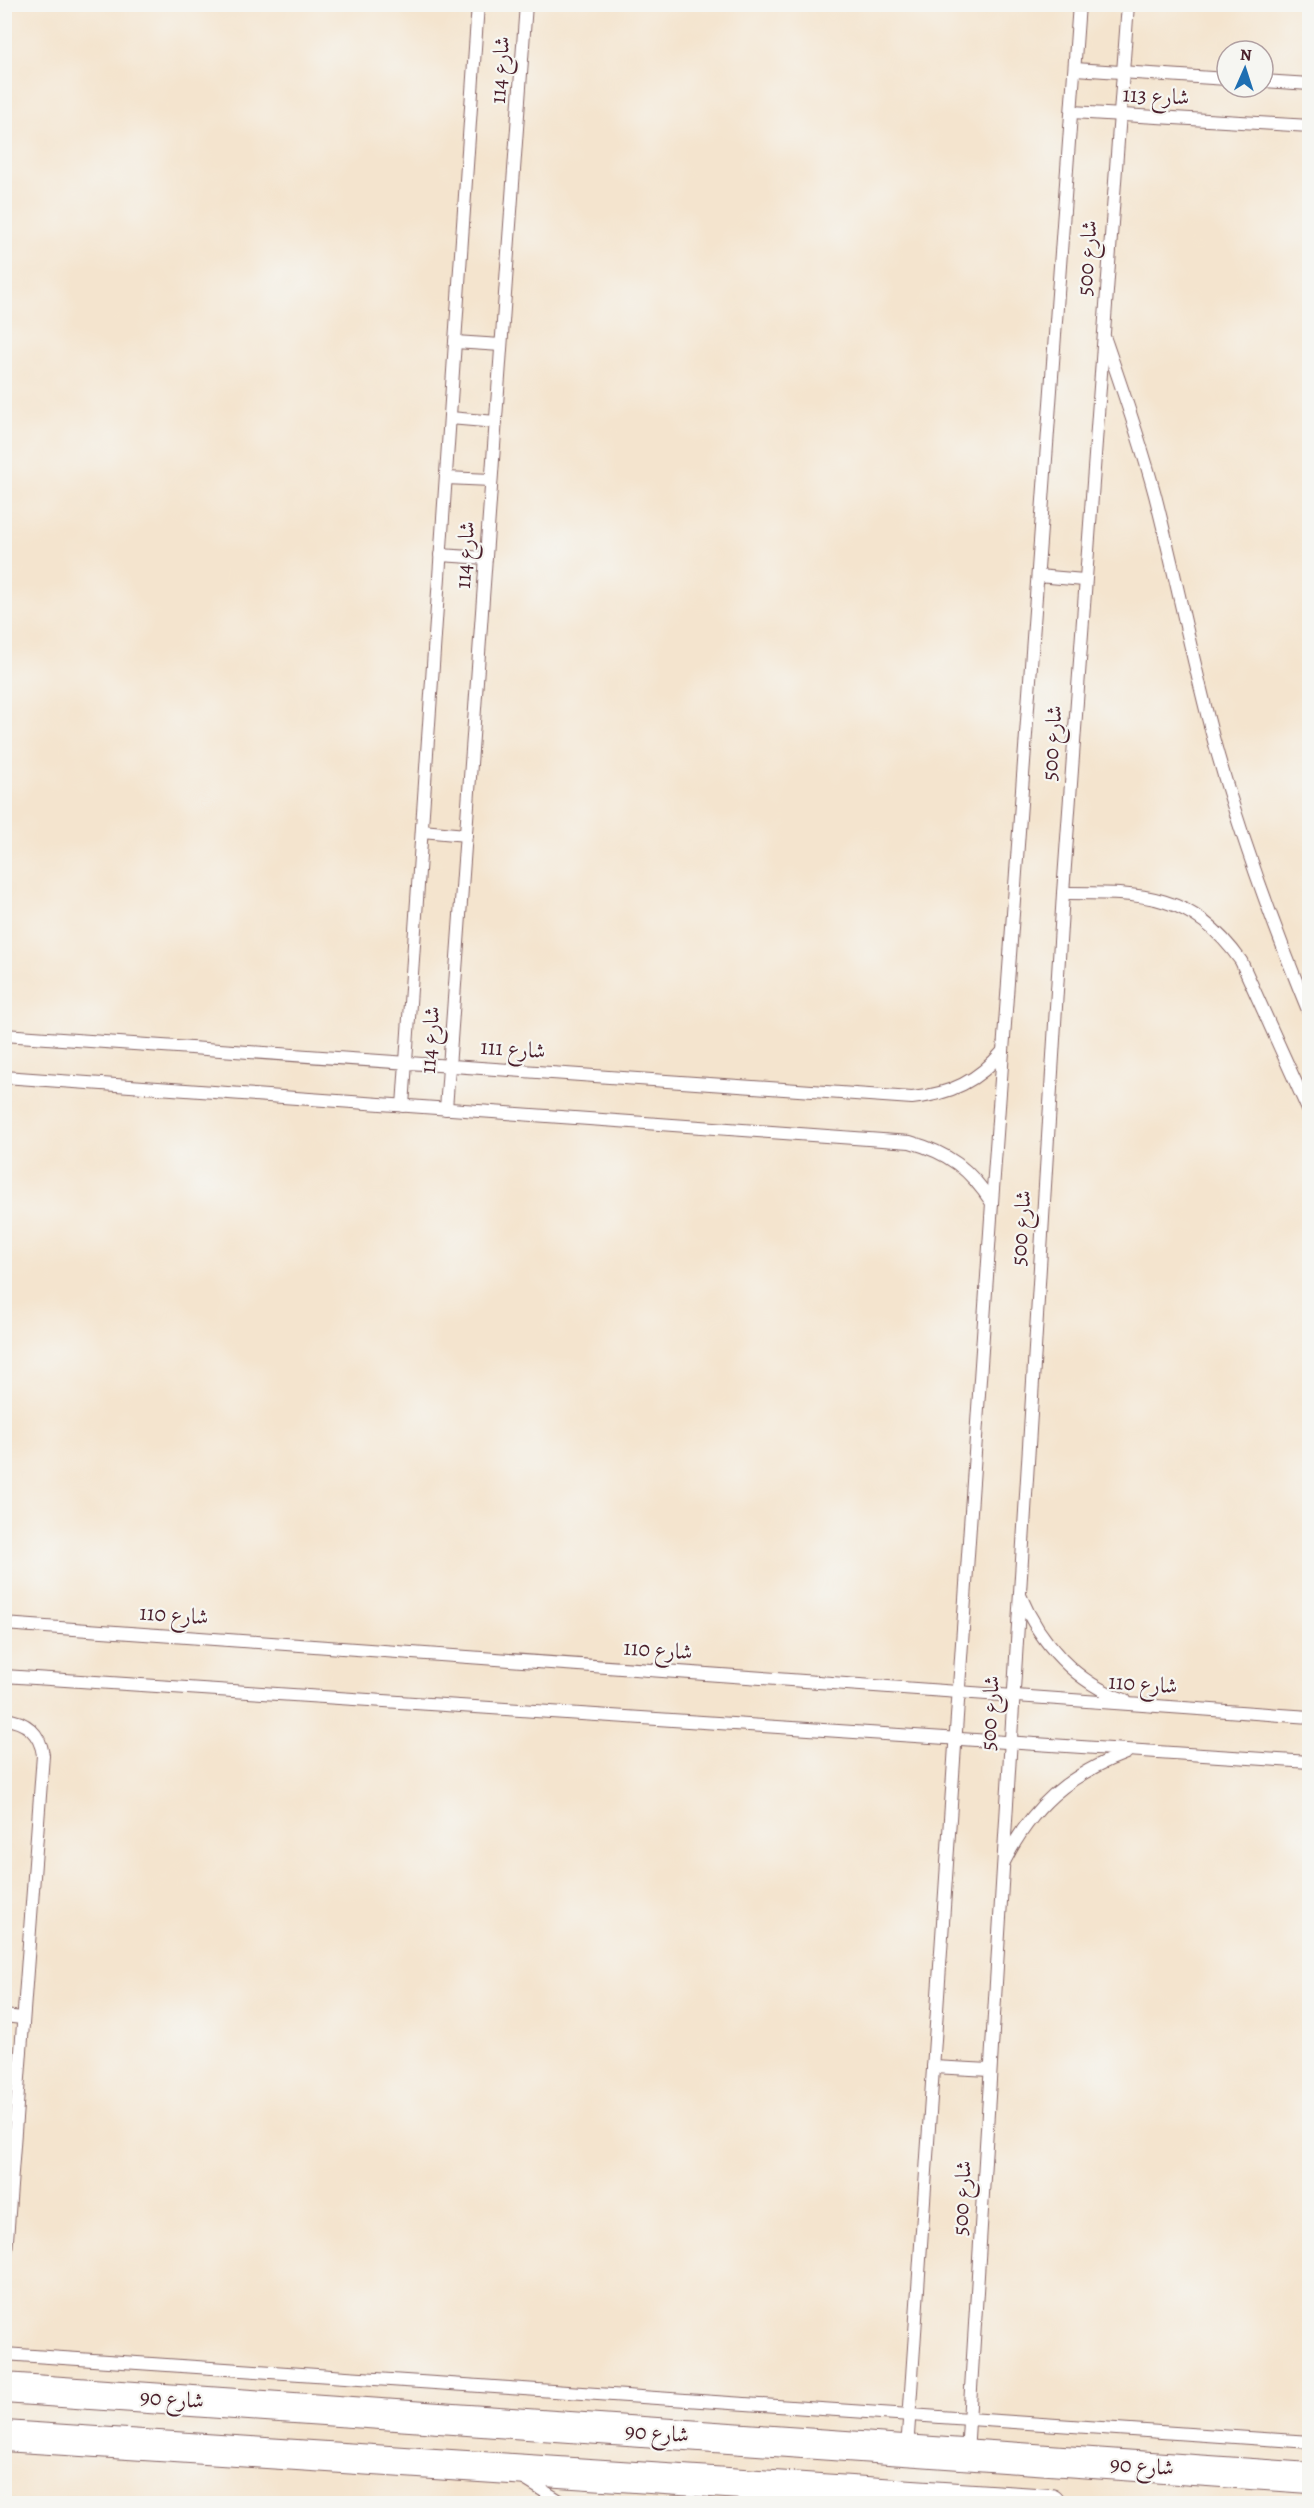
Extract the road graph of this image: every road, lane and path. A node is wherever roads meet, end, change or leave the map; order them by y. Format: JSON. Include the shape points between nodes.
{"nodes":[{"id":1,"x":478,"y":4,"type":"edge"},
{"id":2,"x":526,"y":4,"type":"edge"},
{"id":3,"x":1079,"y":4,"type":"edge"},
{"id":4,"x":1128,"y":4,"type":"edge"},
{"id":5,"x":1075,"y":69,"type":"junction"},
{"id":6,"x":1123,"y":73,"type":"junction"},
{"id":7,"x":1215,"y":78,"type":"edge"},
{"id":8,"x":1275,"y":82,"type":"edge"},
{"id":9,"x":1310,"y":84,"type":"edge"},
{"id":10,"x":1072,"y":112,"type":"junction"},
{"id":11,"x":1119,"y":115,"type":"junction"},
{"id":12,"x":1310,"y":126,"type":"edge"},
{"id":13,"x":1103,"y":335,"type":"junction"},
{"id":14,"x":455,"y":342,"type":"junction"},
{"id":15,"x":501,"y":345,"type":"junction"},
{"id":16,"x":450,"y":418,"type":"junction"},
{"id":17,"x":496,"y":422,"type":"junction"},
{"id":18,"x":446,"y":478,"type":"junction"},
{"id":19,"x":491,"y":480,"type":"junction"},
{"id":20,"x":440,"y":555,"type":"junction"},
{"id":21,"x":486,"y":558,"type":"junction"},
{"id":22,"x":1038,"y":576,"type":"junction"},
{"id":23,"x":1084,"y":580,"type":"junction"},
{"id":24,"x":422,"y":831,"type":"junction"},
{"id":25,"x":466,"y":835,"type":"junction"},
{"id":26,"x":1063,"y":893,"type":"junction"},
{"id":27,"x":1310,"y":1015,"type":"edge"},
{"id":28,"x":4,"y":1035,"type":"edge"},
{"id":29,"x":1004,"y":1051,"type":"junction"},
{"id":30,"x":406,"y":1063,"type":"junction"},
{"id":31,"x":449,"y":1066,"type":"junction"},
{"id":32,"x":4,"y":1077,"type":"edge"},
{"id":33,"x":403,"y":1106,"type":"junction"},
{"id":34,"x":446,"y":1109,"type":"junction"},
{"id":35,"x":1310,"y":1114,"type":"edge"},
{"id":36,"x":992,"y":1203,"type":"junction"},
{"id":37,"x":1019,"y":1592,"type":"junction"},
{"id":38,"x":4,"y":1624,"type":"edge"},
{"id":39,"x":4,"y":1676,"type":"edge"},
{"id":40,"x":958,"y":1692,"type":"junction"},
{"id":41,"x":1012,"y":1695,"type":"junction"},
{"id":42,"x":1138,"y":1705,"type":"junction"},
{"id":43,"x":1310,"y":1717,"type":"edge"},
{"id":44,"x":4,"y":1719,"type":"edge"},
{"id":45,"x":955,"y":1740,"type":"junction"},
{"id":46,"x":1009,"y":1744,"type":"junction"},
{"id":47,"x":1131,"y":1752,"type":"junction"},
{"id":48,"x":1310,"y":1762,"type":"edge"},
{"id":49,"x":1002,"y":1866,"type":"junction"},
{"id":50,"x":4,"y":2016,"type":"edge"},
{"id":51,"x":22,"y":2018,"type":"junction"},
{"id":52,"x":933,"y":2067,"type":"junction"},
{"id":53,"x":990,"y":2070,"type":"junction"},
{"id":54,"x":4,"y":2280,"type":"edge"},
{"id":55,"x":4,"y":2354,"type":"edge"},
{"id":56,"x":4,"y":2388,"type":"edge"},
{"id":57,"x":911,"y":2415,"type":"junction"},
{"id":58,"x":971,"y":2419,"type":"junction"},
{"id":59,"x":4,"y":2436,"type":"edge"},
{"id":60,"x":1310,"y":2442,"type":"edge"},
{"id":61,"x":907,"y":2450,"type":"junction"},
{"id":62,"x":967,"y":2454,"type":"junction"},
{"id":63,"x":510,"y":2470,"type":"junction"},
{"id":64,"x":1310,"y":2478,"type":"edge"},
{"id":65,"x":565,"y":2504,"type":"edge"},
{"id":66,"x":1050,"y":2504,"type":"edge"}],
"edges":[{"from":1,"to":14,"type":"lane","name":"شارع 114"},
{"from":2,"to":15,"type":"lane","name":"شارع 114"},
{"from":3,"to":5,"type":"lane","name":"شارع 500"},
{"from":4,"to":6,"type":"lane","name":"شارع 500"},
{"from":5,"to":6,"type":"lane","name":"شارع 113"},
{"from":5,"to":10,"type":"lane","name":"شارع 500"},
{"from":6,"to":7,"type":"lane","name":"شارع 113"},
{"from":6,"to":11,"type":"lane","name":"شارع 500"},
{"from":8,"to":9,"type":"lane"},
{"from":10,"to":11,"type":"lane","name":"شارع 113"},
{"from":10,"to":22,"type":"lane","name":"شارع 500"},
{"from":11,"to":12,"type":"lane","name":"شارع 113"},
{"from":11,"to":13,"type":"lane","name":"شارع 500"},
{"from":13,"to":23,"type":"lane","name":"شارع 500"},
{"from":13,"to":27,"type":"lane","via":[[1139,440],[1196,672],[1236,813],[1276,931]]},
{"from":14,"to":15,"type":"lane"},
{"from":14,"to":16,"type":"lane","name":"شارع 114"},
{"from":15,"to":17,"type":"lane","name":"شارع 114"},
{"from":16,"to":17,"type":"lane"},
{"from":16,"to":18,"type":"lane","name":"شارع 114"},
{"from":17,"to":19,"type":"lane","name":"شارع 114"},
{"from":18,"to":19,"type":"lane"},
{"from":18,"to":20,"type":"lane","name":"شارع 114"},
{"from":19,"to":21,"type":"lane","name":"شارع 114"},
{"from":20,"to":21,"type":"lane"},
{"from":20,"to":24,"type":"lane","name":"شارع 114"},
{"from":21,"to":25,"type":"lane","name":"شارع 114"},
{"from":22,"to":23,"type":"lane"},
{"from":22,"to":29,"type":"lane","name":"شارع 500"},
{"from":23,"to":26,"type":"lane","name":"شارع 500"},
{"from":24,"to":25,"type":"lane"},
{"from":24,"to":30,"type":"lane","name":"شارع 114"},
{"from":25,"to":31,"type":"lane","name":"شارع 114"},
{"from":26,"to":35,"type":"lane","via":[[1113,893],[1163,900],[1208,923],[1241,961]]},
{"from":26,"to":37,"type":"lane","name":"شارع 500"},
{"from":28,"to":30,"type":"lane","name":"شارع 111"},
{"from":29,"to":31,"type":"lane","name":"شارع 111","via":[[990,1067],[954,1090],[912,1098]]},
{"from":29,"to":36,"type":"lane","name":"شارع 500"},
{"from":30,"to":31,"type":"lane","name":"شارع 111"},
{"from":30,"to":33,"type":"lane","name":"شارع 114"},
{"from":31,"to":34,"type":"lane","name":"شارع 114"},
{"from":32,"to":33,"type":"lane"},
{"from":33,"to":34,"type":"lane"},
{"from":34,"to":36,"type":"lane","via":[[910,1142],[950,1157],[981,1186]]},
{"from":36,"to":40,"type":"lane","name":"شارع 500"},
{"from":37,"to":41,"type":"lane","name":"شارع 500"},
{"from":37,"to":42,"type":"lane","via":[[1038,1630],[1066,1664],[1099,1688]]},
{"from":38,"to":40,"type":"lane","name":"شارع 110"},
{"from":39,"to":45,"type":"lane"},
{"from":40,"to":41,"type":"lane","name":"شارع 110"},
{"from":40,"to":45,"type":"lane","name":"شارع 500"},
{"from":41,"to":42,"type":"lane","name":"شارع 110"},
{"from":41,"to":46,"type":"lane","name":"شارع 500"},
{"from":42,"to":43,"type":"lane","name":"شارع 110"},
{"from":44,"to":51,"type":"lane","via":[[29,1726],[39,1739],[43,1755]]},
{"from":45,"to":46,"type":"lane"},
{"from":45,"to":52,"type":"lane","name":"شارع 500"},
{"from":46,"to":47,"type":"lane"},
{"from":46,"to":49,"type":"lane","name":"شارع 500"},
{"from":47,"to":48,"type":"lane"},
{"from":47,"to":49,"type":"lane","via":[[1086,1772],[1053,1794],[1016,1839]]},
{"from":49,"to":53,"type":"lane","name":"شارع 500"},
{"from":50,"to":51,"type":"lane"},
{"from":51,"to":54,"type":"lane"},
{"from":52,"to":53,"type":"lane"},
{"from":52,"to":57,"type":"lane","name":"شارع 500"},
{"from":53,"to":58,"type":"lane","name":"شارع 500"},
{"from":55,"to":57,"type":"lane"},
{"from":56,"to":61,"type":"street","name":"شارع 90"},
{"from":57,"to":58,"type":"lane"},
{"from":57,"to":61,"type":"lane","name":"شارع 500"},
{"from":58,"to":60,"type":"lane"},
{"from":58,"to":62,"type":"lane","name":"شارع 500"},
{"from":59,"to":63,"type":"street","name":"شارع 90"},
{"from":61,"to":62,"type":"street","name":"شارع 90"},
{"from":62,"to":64,"type":"street","name":"شارع 90"},
{"from":63,"to":65,"type":"lane"},
{"from":63,"to":66,"type":"street","name":"شارع 90"}]}
